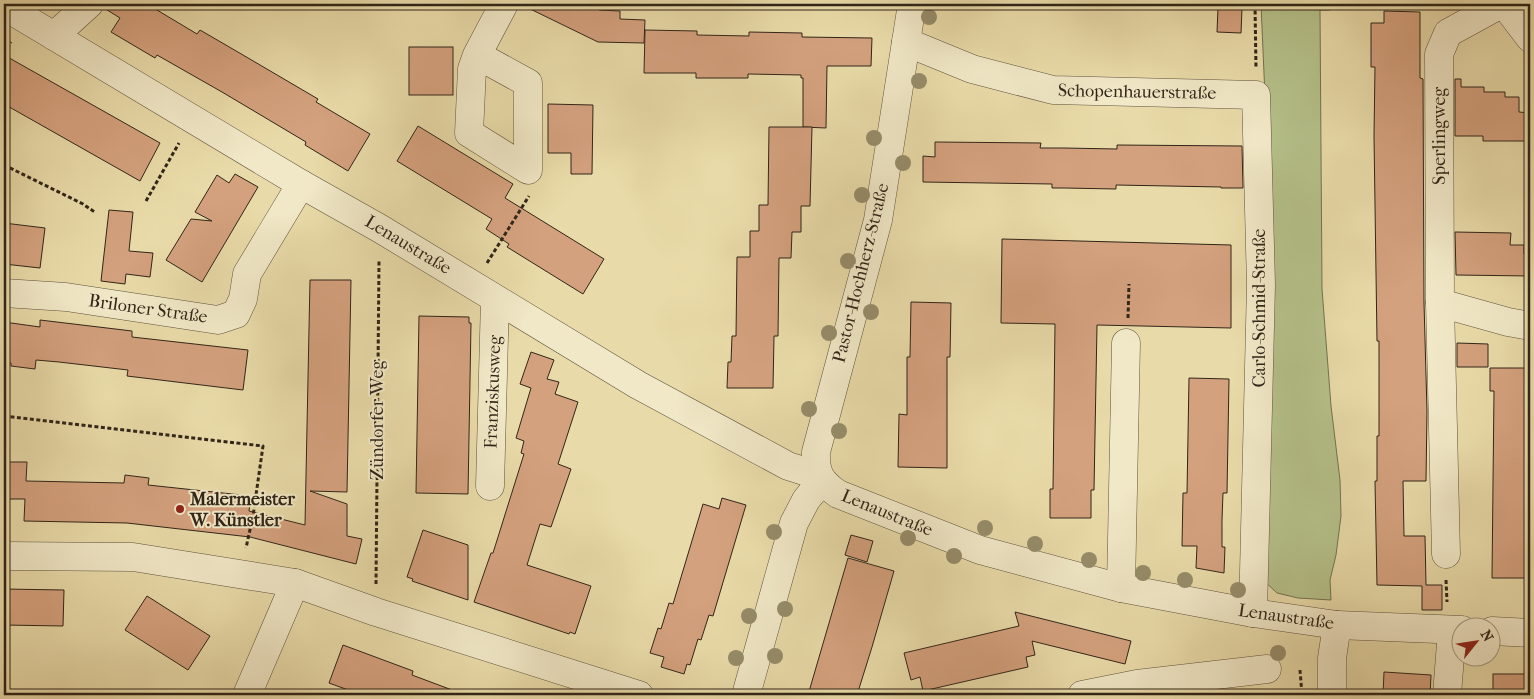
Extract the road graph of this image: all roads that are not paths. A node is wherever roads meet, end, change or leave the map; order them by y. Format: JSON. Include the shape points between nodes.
{"nodes":[{"id":1,"x":89,"y":4,"type":"edge"},
{"id":2,"x":504,"y":4,"type":"edge"},
{"id":3,"x":912,"y":4,"type":"edge"},
{"id":4,"x":1503,"y":4,"type":"edge"},
{"id":5,"x":4,"y":6,"type":"edge"},
{"id":6,"x":54,"y":36,"type":"junction"},
{"id":7,"x":1530,"y":38,"type":"edge"},
{"id":8,"x":906,"y":42,"type":"junction"},
{"id":9,"x":477,"y":55,"type":"dead end"},
{"id":10,"x":1256,"y":94,"type":"joint"},
{"id":11,"x":301,"y":184,"type":"junction"},
{"id":12,"x":484,"y":292,"type":"junction"},
{"id":13,"x":4,"y":293,"type":"edge"},
{"id":14,"x":1440,"y":303,"type":"junction"},
{"id":15,"x":1530,"y":326,"type":"edge"},
{"id":16,"x":1127,"y":334,"type":"road end"},
{"id":17,"x":822,"y":479,"type":"junction"},
{"id":18,"x":490,"y":486,"type":"dead end"},
{"id":19,"x":1446,"y":554,"type":"road end"},
{"id":20,"x":4,"y":556,"type":"edge"},
{"id":21,"x":295,"y":583,"type":"junction"},
{"id":22,"x":1121,"y":588,"type":"junction"},
{"id":23,"x":1253,"y":613,"type":"junction"},
{"id":24,"x":1337,"y":625,"type":"junction"},
{"id":25,"x":1452,"y":630,"type":"edge"},
{"id":26,"x":1502,"y":632,"type":"edge"},
{"id":27,"x":1530,"y":633,"type":"edge"},
{"id":28,"x":1452,"y":649,"type":"edge"},
{"id":29,"x":1267,"y":668,"type":"dead end"},
{"id":30,"x":247,"y":695,"type":"edge"},
{"id":31,"x":639,"y":695,"type":"edge"},
{"id":32,"x":746,"y":695,"type":"edge"},
{"id":33,"x":1082,"y":695,"type":"edge"},
{"id":34,"x":1332,"y":695,"type":"edge"},
{"id":35,"x":1447,"y":695,"type":"edge"}],
"edges":[{"from":1,"to":6,"type":"street"},
{"from":2,"to":9,"type":"street"},
{"from":3,"to":8,"type":"street","name":"Pastor-Hochherz-Straße"},
{"from":4,"to":7,"type":"street"},
{"from":4,"to":14,"type":"street","name":"Sperlingweg","via":[[1448,33],[1439,54]]},
{"from":5,"to":6,"type":"street","name":"Lenaustraße"},
{"from":6,"to":11,"type":"street","name":"Lenaustraße"},
{"from":8,"to":10,"type":"street","name":"Schopenhauerstraße","via":[[972,69],[1053,90]]},
{"from":8,"to":17,"type":"street","name":"Pastor-Hochherz-Straße","via":[[878,220],[816,452],[815,467]]},
{"from":10,"to":23,"type":"street","name":"Carlo-Schmid-Straße","via":[[1261,285]]},
{"from":11,"to":12,"type":"street","name":"Lenaustraße"},
{"from":11,"to":13,"type":"street","name":"Briloner Straße","via":[[247,274],[243,299],[236,314],[218,320],[66,297]]},
{"from":12,"to":17,"type":"street","name":"Lenaustraße","via":[[737,440]]},
{"from":12,"to":18,"type":"street","name":"Franziskusweg"},
{"from":14,"to":15,"type":"street"},
{"from":14,"to":19,"type":"street","name":"Sperlingweg"},
{"from":16,"to":22,"type":"street"},
{"from":17,"to":22,"type":"street","name":"Lenaustraße","via":[[838,494],[980,550]]},
{"from":17,"to":32,"type":"street","via":[[794,522]]},
{"from":20,"to":21,"type":"street","via":[[133,557]]},
{"from":21,"to":30,"type":"street"},
{"from":21,"to":31,"type":"street"},
{"from":22,"to":23,"type":"street","name":"Lenaustraße"},
{"from":23,"to":24,"type":"street","name":"Lenaustraße"},
{"from":24,"to":25,"type":"street","name":"Lenaustraße"},
{"from":24,"to":34,"type":"street","via":[[1332,658]]},
{"from":26,"to":27,"type":"street"},
{"from":28,"to":35,"type":"street"},
{"from":29,"to":33,"type":"street","via":[[1137,684]]}]}
